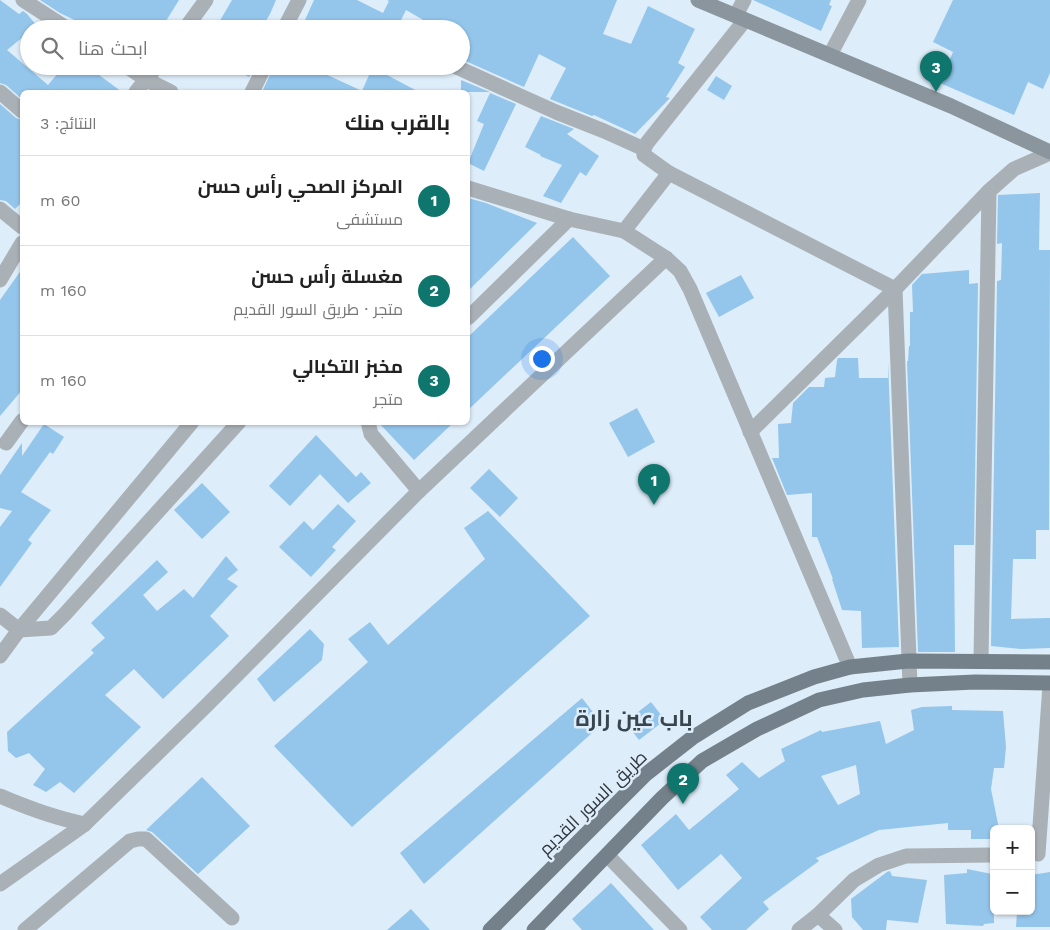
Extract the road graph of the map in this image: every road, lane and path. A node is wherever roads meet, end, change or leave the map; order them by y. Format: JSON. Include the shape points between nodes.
{"nodes":[{"id":1,"x":23,"y":0,"type":"edge"},
{"id":2,"x":206,"y":0,"type":"edge"},
{"id":3,"x":299,"y":0,"type":"edge"},
{"id":4,"x":698,"y":0,"type":"edge"},
{"id":5,"x":744,"y":0,"type":"edge"},
{"id":6,"x":858,"y":0,"type":"edge"},
{"id":7,"x":741,"y":18,"type":"junction"},
{"id":8,"x":54,"y":20,"type":"edge"},
{"id":9,"x":192,"y":20,"type":"edge"},
{"id":10,"x":289,"y":20,"type":"edge"},
{"id":11,"x":830,"y":55,"type":"junction"},
{"id":12,"x":470,"y":73,"type":"edge"},
{"id":13,"x":140,"y":75,"type":"edge"},
{"id":14,"x":151,"y":75,"type":"edge"},
{"id":15,"x":260,"y":75,"type":"edge"},
{"id":16,"x":147,"y":80,"type":"junction"},
{"id":17,"x":138,"y":90,"type":"edge"},
{"id":18,"x":167,"y":90,"type":"edge"},
{"id":19,"x":253,"y":90,"type":"edge"},
{"id":20,"x":0,"y":92,"type":"edge"},
{"id":21,"x":20,"y":109,"type":"edge"},
{"id":22,"x":644,"y":149,"type":"junction"},
{"id":23,"x":1050,"y":153,"type":"edge"},
{"id":24,"x":668,"y":173,"type":"junction"},
{"id":25,"x":470,"y":189,"type":"edge"},
{"id":26,"x":989,"y":191,"type":"junction"},
{"id":27,"x":0,"y":209,"type":"edge"},
{"id":28,"x":569,"y":220,"type":"junction"},
{"id":29,"x":20,"y":225,"type":"edge"},
{"id":30,"x":624,"y":231,"type":"junction"},
{"id":31,"x":20,"y":246,"type":"edge"},
{"id":32,"x":666,"y":258,"type":"junction"},
{"id":33,"x":0,"y":280,"type":"edge"},
{"id":34,"x":895,"y":289,"type":"junction"},
{"id":35,"x":470,"y":316,"type":"edge"},
{"id":36,"x":20,"y":424,"type":"edge"},
{"id":37,"x":184,"y":425,"type":"edge"},
{"id":38,"x":236,"y":425,"type":"edge"},
{"id":39,"x":369,"y":425,"type":"edge"},
{"id":40,"x":750,"y":432,"type":"junction"},
{"id":41,"x":6,"y":443,"type":"dead end"},
{"id":42,"x":419,"y":491,"type":"junction"},
{"id":43,"x":0,"y":614,"type":"edge"},
{"id":44,"x":19,"y":630,"type":"junction"},
{"id":45,"x":0,"y":656,"type":"edge"},
{"id":46,"x":981,"y":660,"type":"junction"},
{"id":47,"x":908,"y":661,"type":"junction"},
{"id":48,"x":1050,"y":662,"type":"edge"},
{"id":49,"x":850,"y":667,"type":"junction"},
{"id":50,"x":814,"y":677,"type":"junction"},
{"id":51,"x":1050,"y":684,"type":"edge"},
{"id":52,"x":910,"y":685,"type":"junction"},
{"id":53,"x":819,"y":700,"type":"junction"},
{"id":54,"x":0,"y":796,"type":"edge"},
{"id":55,"x":84,"y":824,"type":"junction"},
{"id":56,"x":1040,"y":854,"type":"edge"},
{"id":57,"x":607,"y":855,"type":"junction"},
{"id":58,"x":990,"y":855,"type":"edge"},
{"id":59,"x":0,"y":884,"type":"edge"},
{"id":60,"x":818,"y":915,"type":"junction"},
{"id":61,"x":232,"y":918,"type":"dead end"},
{"id":62,"x":25,"y":930,"type":"edge"},
{"id":63,"x":490,"y":930,"type":"edge"},
{"id":64,"x":534,"y":930,"type":"edge"},
{"id":65,"x":680,"y":930,"type":"edge"},
{"id":66,"x":799,"y":930,"type":"edge"},
{"id":67,"x":835,"y":930,"type":"edge"}],
"edges":[{"from":1,"to":8,"type":"street"},
{"from":2,"to":9,"type":"street"},
{"from":3,"to":10,"type":"street"},
{"from":4,"to":7,"type":"street"},
{"from":5,"to":7,"type":"street"},
{"from":6,"to":11,"type":"street"},
{"from":7,"to":11,"type":"street"},
{"from":7,"to":22,"type":"street"},
{"from":11,"to":23,"type":"street","via":[[951,106]]},
{"from":12,"to":22,"type":"street"},
{"from":13,"to":16,"type":"street"},
{"from":14,"to":16,"type":"street"},
{"from":15,"to":19,"type":"street"},
{"from":16,"to":17,"type":"street"},
{"from":16,"to":18,"type":"street"},
{"from":20,"to":21,"type":"street"},
{"from":22,"to":24,"type":"street","via":[[644,155]]},
{"from":23,"to":26,"type":"street","via":[[1014,169]]},
{"from":24,"to":30,"type":"street"},
{"from":24,"to":34,"type":"street"},
{"from":25,"to":28,"type":"street"},
{"from":26,"to":34,"type":"street"},
{"from":26,"to":46,"type":"street"},
{"from":27,"to":29,"type":"street"},
{"from":28,"to":30,"type":"street"},
{"from":28,"to":35,"type":"street"},
{"from":30,"to":32,"type":"street"},
{"from":31,"to":33,"type":"street"},
{"from":32,"to":40,"type":"street","via":[[680,271],[690,289]]},
{"from":32,"to":42,"type":"street"},
{"from":34,"to":40,"type":"street"},
{"from":34,"to":47,"type":"street"},
{"from":36,"to":41,"type":"street"},
{"from":37,"to":44,"type":"street"},
{"from":38,"to":44,"type":"street","via":[[51,628]]},
{"from":39,"to":42,"type":"street","via":[[371,434]]},
{"from":40,"to":49,"type":"street"},
{"from":42,"to":55,"type":"street"},
{"from":43,"to":44,"type":"street"},
{"from":44,"to":45,"type":"street"},
{"from":46,"to":47,"type":"main road","name":"طريق السور القديم"},
{"from":46,"to":48,"type":"main road","name":"طريق السور القديم"},
{"from":47,"to":49,"type":"main road","name":"طريق السور القديم"},
{"from":47,"to":52,"type":"street"},
{"from":49,"to":50,"type":"main road","name":"طريق السور القديم"},
{"from":50,"to":53,"type":"main road"},
{"from":50,"to":63,"type":"main road","name":"طريق السور القديم","via":[[748,703],[692,738],[646,774]]},
{"from":51,"to":52,"type":"main road","via":[[975,682]]},
{"from":51,"to":56,"type":"street"},
{"from":52,"to":53,"type":"main road","via":[[863,690]]},
{"from":53,"to":57,"type":"main road","via":[[757,729],[702,761]]},
{"from":54,"to":55,"type":"street","via":[[38,812]]},
{"from":55,"to":59,"type":"street"},
{"from":57,"to":64,"type":"main road"},
{"from":57,"to":65,"type":"street"},
{"from":58,"to":60,"type":"street","via":[[906,856],[879,865],[854,880]]},
{"from":60,"to":66,"type":"street"},
{"from":60,"to":67,"type":"street"},
{"from":61,"to":62,"type":"street","via":[[146,839],[138,839],[130,841]]}]}
